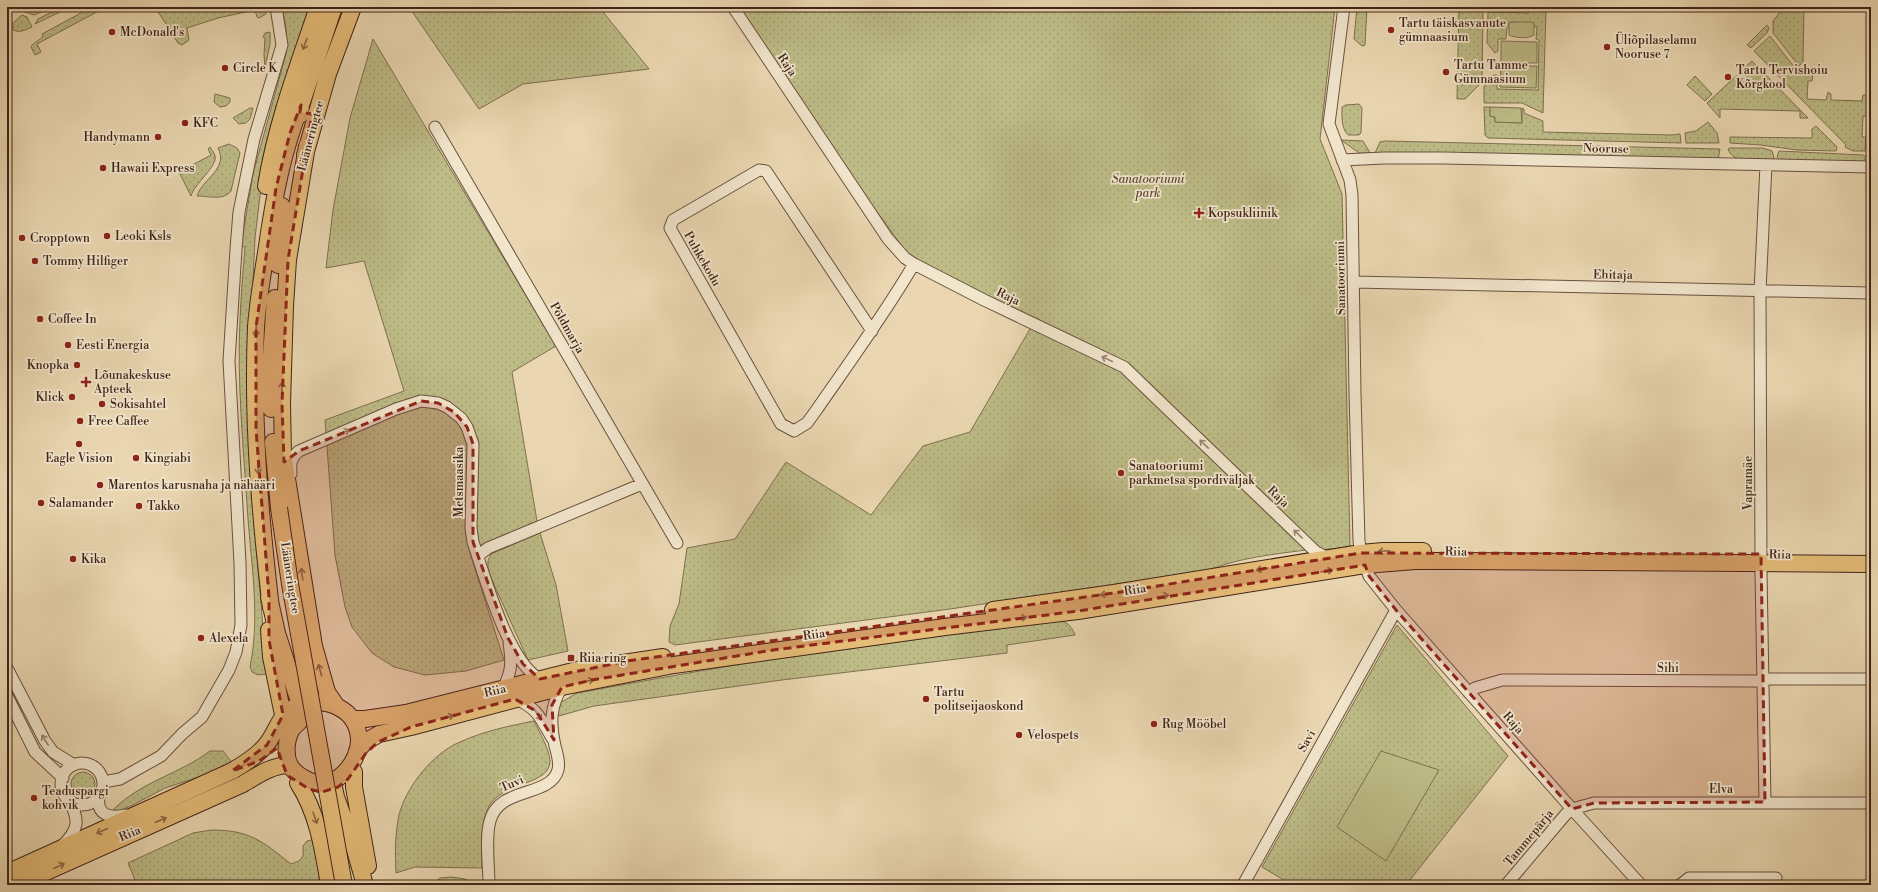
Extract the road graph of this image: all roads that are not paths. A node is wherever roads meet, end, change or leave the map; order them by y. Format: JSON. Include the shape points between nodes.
{"nodes":[{"id":1,"x":276,"y":7,"type":"edge"},
{"id":2,"x":318,"y":7,"type":"edge"},
{"id":3,"x":334,"y":7,"type":"edge"},
{"id":4,"x":353,"y":7,"type":"edge"},
{"id":5,"x":733,"y":7,"type":"edge"},
{"id":6,"x":1344,"y":7,"type":"edge"},
{"id":7,"x":301,"y":105,"type":"junction"},
{"id":8,"x":435,"y":127,"type":"dead end"},
{"id":9,"x":307,"y":146,"type":"junction"},
{"id":10,"x":1342,"y":160,"type":"junction"},
{"id":11,"x":1766,"y":165,"type":"junction"},
{"id":12,"x":1871,"y":167,"type":"edge"},
{"id":13,"x":914,"y":264,"type":"junction"},
{"id":14,"x":278,"y":268,"type":"junction"},
{"id":15,"x":1354,"y":282,"type":"junction"},
{"id":16,"x":1760,"y":291,"type":"junction"},
{"id":17,"x":259,"y":292,"type":"junction"},
{"id":18,"x":1871,"y":293,"type":"edge"},
{"id":19,"x":872,"y":331,"type":"junction"},
{"id":20,"x":642,"y":484,"type":"junction"},
{"id":21,"x":286,"y":509,"type":"junction"},
{"id":22,"x":677,"y":543,"type":"dead end"},
{"id":23,"x":1871,"y":555,"type":"edge"},
{"id":24,"x":478,"y":556,"type":"junction"},
{"id":25,"x":1328,"y":558,"type":"junction"},
{"id":26,"x":1761,"y":558,"type":"junction"},
{"id":27,"x":1363,"y":559,"type":"junction"},
{"id":28,"x":1871,"y":564,"type":"edge"},
{"id":29,"x":1396,"y":610,"type":"junction"},
{"id":30,"x":508,"y":638,"type":"junction"},
{"id":31,"x":7,"y":668,"type":"edge"},
{"id":32,"x":540,"y":679,"type":"junction"},
{"id":33,"x":1871,"y":679,"type":"edge"},
{"id":34,"x":1763,"y":680,"type":"junction"},
{"id":35,"x":562,"y":687,"type":"junction"},
{"id":36,"x":1469,"y":693,"type":"junction"},
{"id":37,"x":508,"y":695,"type":"junction"},
{"id":38,"x":7,"y":696,"type":"edge"},
{"id":39,"x":336,"y":705,"type":"junction"},
{"id":40,"x":293,"y":712,"type":"junction"},
{"id":41,"x":408,"y":720,"type":"junction"},
{"id":42,"x":352,"y":724,"type":"junction"},
{"id":43,"x":554,"y":740,"type":"junction"},
{"id":44,"x":279,"y":741,"type":"junction"},
{"id":45,"x":357,"y":751,"type":"junction"},
{"id":46,"x":74,"y":765,"type":"junction"},
{"id":47,"x":232,"y":771,"type":"junction"},
{"id":48,"x":289,"y":772,"type":"junction"},
{"id":49,"x":62,"y":778,"type":"junction"},
{"id":50,"x":341,"y":780,"type":"junction"},
{"id":51,"x":103,"y":782,"type":"junction"},
{"id":52,"x":99,"y":797,"type":"junction"},
{"id":53,"x":69,"y":799,"type":"junction"},
{"id":54,"x":1765,"y":802,"type":"junction"},
{"id":55,"x":1871,"y":803,"type":"edge"},
{"id":56,"x":150,"y":808,"type":"junction"},
{"id":57,"x":1572,"y":809,"type":"junction"},
{"id":58,"x":53,"y":853,"type":"junction"},
{"id":59,"x":7,"y":873,"type":"edge"},
{"id":60,"x":1776,"y":878,"type":"dead end"},
{"id":61,"x":17,"y":885,"type":"edge"},
{"id":62,"x":329,"y":885,"type":"edge"},
{"id":63,"x":344,"y":885,"type":"edge"},
{"id":64,"x":367,"y":885,"type":"edge"},
{"id":65,"x":489,"y":885,"type":"edge"},
{"id":66,"x":1242,"y":885,"type":"edge"},
{"id":67,"x":1506,"y":885,"type":"edge"},
{"id":68,"x":1641,"y":885,"type":"edge"},
{"id":69,"x":1680,"y":885,"type":"edge"}],
"edges":[{"from":1,"to":51,"type":"street","via":[[282,45],[254,139],[239,212],[236,242],[229,361],[240,563],[241,624],[236,652],[229,670],[202,717],[161,756],[120,779]]},
{"from":2,"to":17,"type":"highway","one_way":true,"via":[[294,74],[271,158],[260,231]]},
{"from":3,"to":7,"type":"highway","name":"Lääneringtee"},
{"from":4,"to":9,"type":"highway","name":"Lääneringtee","via":[[328,74]]},
{"from":5,"to":13,"type":"street","name":"Raja","via":[[888,239]]},
{"from":6,"to":10,"type":"street","name":"Sanatooriumi","via":[[1329,124]]},
{"from":7,"to":14,"type":"highway","name":"Lääneringtee","via":[[282,207]]},
{"from":7,"to":17,"type":"highway","via":[[290,133],[279,175]]},
{"from":8,"to":20,"type":"street","name":"Põldmarja"},
{"from":9,"to":14,"type":"highway","name":"Lääneringtee"},
{"from":21,"to":9,"type":"highway","one_way":true,"via":[[282,404],[285,306],[288,260]]},
{"from":10,"to":11,"type":"street","name":"Nooruse","via":[[1443,158]]},
{"from":10,"to":15,"type":"street","name":"Sanatooriumi","via":[[1350,180],[1352,195]]},
{"from":11,"to":12,"type":"street","name":"Nooruse"},
{"from":11,"to":16,"type":"street","name":"Vapramäe"},
{"from":13,"to":19,"type":"street","name":"Puhkekodu"},
{"from":25,"to":13,"type":"street","name":"Raja","one_way":true,"via":[[1316,552],[1124,367]]},
{"from":14,"to":21,"type":"highway","name":"Lääneringtee","via":[[273,321],[271,406],[274,465]]},
{"from":15,"to":16,"type":"street","name":"Ehitaja"},
{"from":15,"to":27,"type":"street","name":"Sanatooriumi","via":[[1355,394]]},
{"from":16,"to":18,"type":"street","name":"Ehitaja"},
{"from":16,"to":26,"type":"street","name":"Vapramäe"},
{"from":17,"to":40,"type":"highway","one_way":true,"via":[[255,396],[261,521],[277,657]]},
{"from":19,"to":19,"type":"street","name":"Puhkekodu","via":[[807,423],[794,431],[781,424],[670,228],[673,220],[760,170],[766,171]]},
{"from":20,"to":22,"type":"street","name":"Põldmarja"},
{"from":20,"to":24,"type":"street","via":[[488,548]]},
{"from":21,"to":24,"type":"street","name":"Metsmaasika","one_way":true,"via":[[291,461],[299,451],[421,401],[438,403],[461,418],[470,435],[474,454],[471,528]]},
{"from":39,"to":21,"type":"highway","one_way":true,"via":[[327,692],[314,646]]},
{"from":21,"to":63,"type":"highway","name":"Lääneringtee","bridge":true,"via":[[290,584]]},
{"from":23,"to":26,"type":"highway","name":"Riia"},
{"from":24,"to":30,"type":"street","name":"Metsmaasika"},
{"from":25,"to":27,"type":"highway","name":"Riia"},
{"from":25,"to":32,"type":"highway","name":"Riia","one_way":true,"via":[[1114,593],[627,661]]},
{"from":26,"to":27,"type":"highway","name":"Riia","via":[[1394,551]]},
{"from":26,"to":28,"type":"highway","name":"Riia"},
{"from":26,"to":34,"type":"street","name":"Vapramäe"},
{"from":27,"to":29,"type":"street","name":"Raja","via":[[1369,576]]},
{"from":35,"to":27,"type":"highway","name":"Riia","one_way":true,"via":[[667,666],[758,652],[1078,611]]},
{"from":29,"to":36,"type":"street","name":"Raja"},
{"from":29,"to":66,"type":"street","name":"Savi"},
{"from":30,"to":32,"type":"street","name":"Metsmaasika","via":[[530,673]]},
{"from":30,"to":37,"type":"street","name":"Metsmaasika","via":[[511,668]]},
{"from":46,"to":31,"type":"street","one_way":true,"via":[[54,752],[45,741]]},
{"from":32,"to":37,"type":"highway","name":"Riia"},
{"from":33,"to":34,"type":"street","name":"Sihi"},
{"from":34,"to":36,"type":"street","name":"Sihi","via":[[1502,680],[1475,688]]},
{"from":34,"to":54,"type":"street","name":"Vapramäe"},
{"from":35,"to":37,"type":"highway","name":"Riia"},
{"from":35,"to":43,"type":"street","name":"Tuvi","via":[[552,705]]},
{"from":36,"to":57,"type":"street","name":"Raja"},
{"from":37,"to":41,"type":"highway","name":"Riia"},
{"from":37,"to":43,"type":"street","name":"Tuvi","one_way":true,"via":[[536,710]]},
{"from":38,"to":49,"type":"street","via":[[35,752]]},
{"from":39,"to":40,"type":"highway","via":[[318,702]]},
{"from":39,"to":42,"type":"highway","via":[[346,712]]},
{"from":40,"to":42,"type":"highway","via":[[326,711]]},
{"from":40,"to":44,"type":"highway"},
{"from":40,"to":47,"type":"highway","name":"Riia","via":[[267,745]]},
{"from":40,"to":48,"type":"highway","via":[[300,720],[288,738]]},
{"from":41,"to":42,"type":"highway","name":"Riia","via":[[359,720]]},
{"from":41,"to":45,"type":"highway","name":"Riia","via":[[394,730],[374,736]]},
{"from":41,"to":50,"type":"highway","name":"Riia","via":[[371,747]]},
{"from":42,"to":45,"type":"highway","via":[[359,738]]},
{"from":42,"to":50,"type":"highway","via":[[349,749],[333,774]]},
{"from":43,"to":65,"type":"street","name":"Tuvi","via":[[558,770],[550,781],[508,798],[498,806],[490,820]]},
{"from":44,"to":47,"type":"highway","name":"Riia","via":[[259,761]]},
{"from":44,"to":48,"type":"highway","via":[[278,753]]},
{"from":45,"to":50,"type":"highway"},
{"from":46,"to":49,"type":"street"},
{"from":46,"to":51,"type":"street","via":[[93,766],[98,770]]},
{"from":47,"to":56,"type":"highway","name":"Riia"},
{"from":48,"to":50,"type":"highway","via":[[316,791]]},
{"from":61,"to":48,"type":"highway","name":"Riia","one_way":true,"via":[[243,784]]},
{"from":48,"to":62,"type":"highway","one_way":true,"via":[[308,798],[319,830]]},
{"from":49,"to":53,"type":"street","via":[[62,790]]},
{"from":50,"to":64,"type":"highway"},
{"from":50,"to":64,"type":"highway","via":[[354,787],[368,861]]},
{"from":51,"to":52,"type":"street"},
{"from":52,"to":53,"type":"street","via":[[87,804],[74,803]]},
{"from":52,"to":56,"type":"street","via":[[100,810],[113,817]]},
{"from":53,"to":58,"type":"street","via":[[77,817],[76,828]]},
{"from":54,"to":55,"type":"street","name":"Elva"},
{"from":54,"to":57,"type":"street","name":"Elva","via":[[1594,803]]},
{"from":56,"to":58,"type":"highway","name":"Riia","one_way":true},
{"from":57,"to":67,"type":"street","name":"Tammepärja"},
{"from":57,"to":68,"type":"street","name":"Raja"},
{"from":58,"to":59,"type":"highway","name":"Riia"},
{"from":60,"to":69,"type":"street","via":[[1689,878]]}]}
